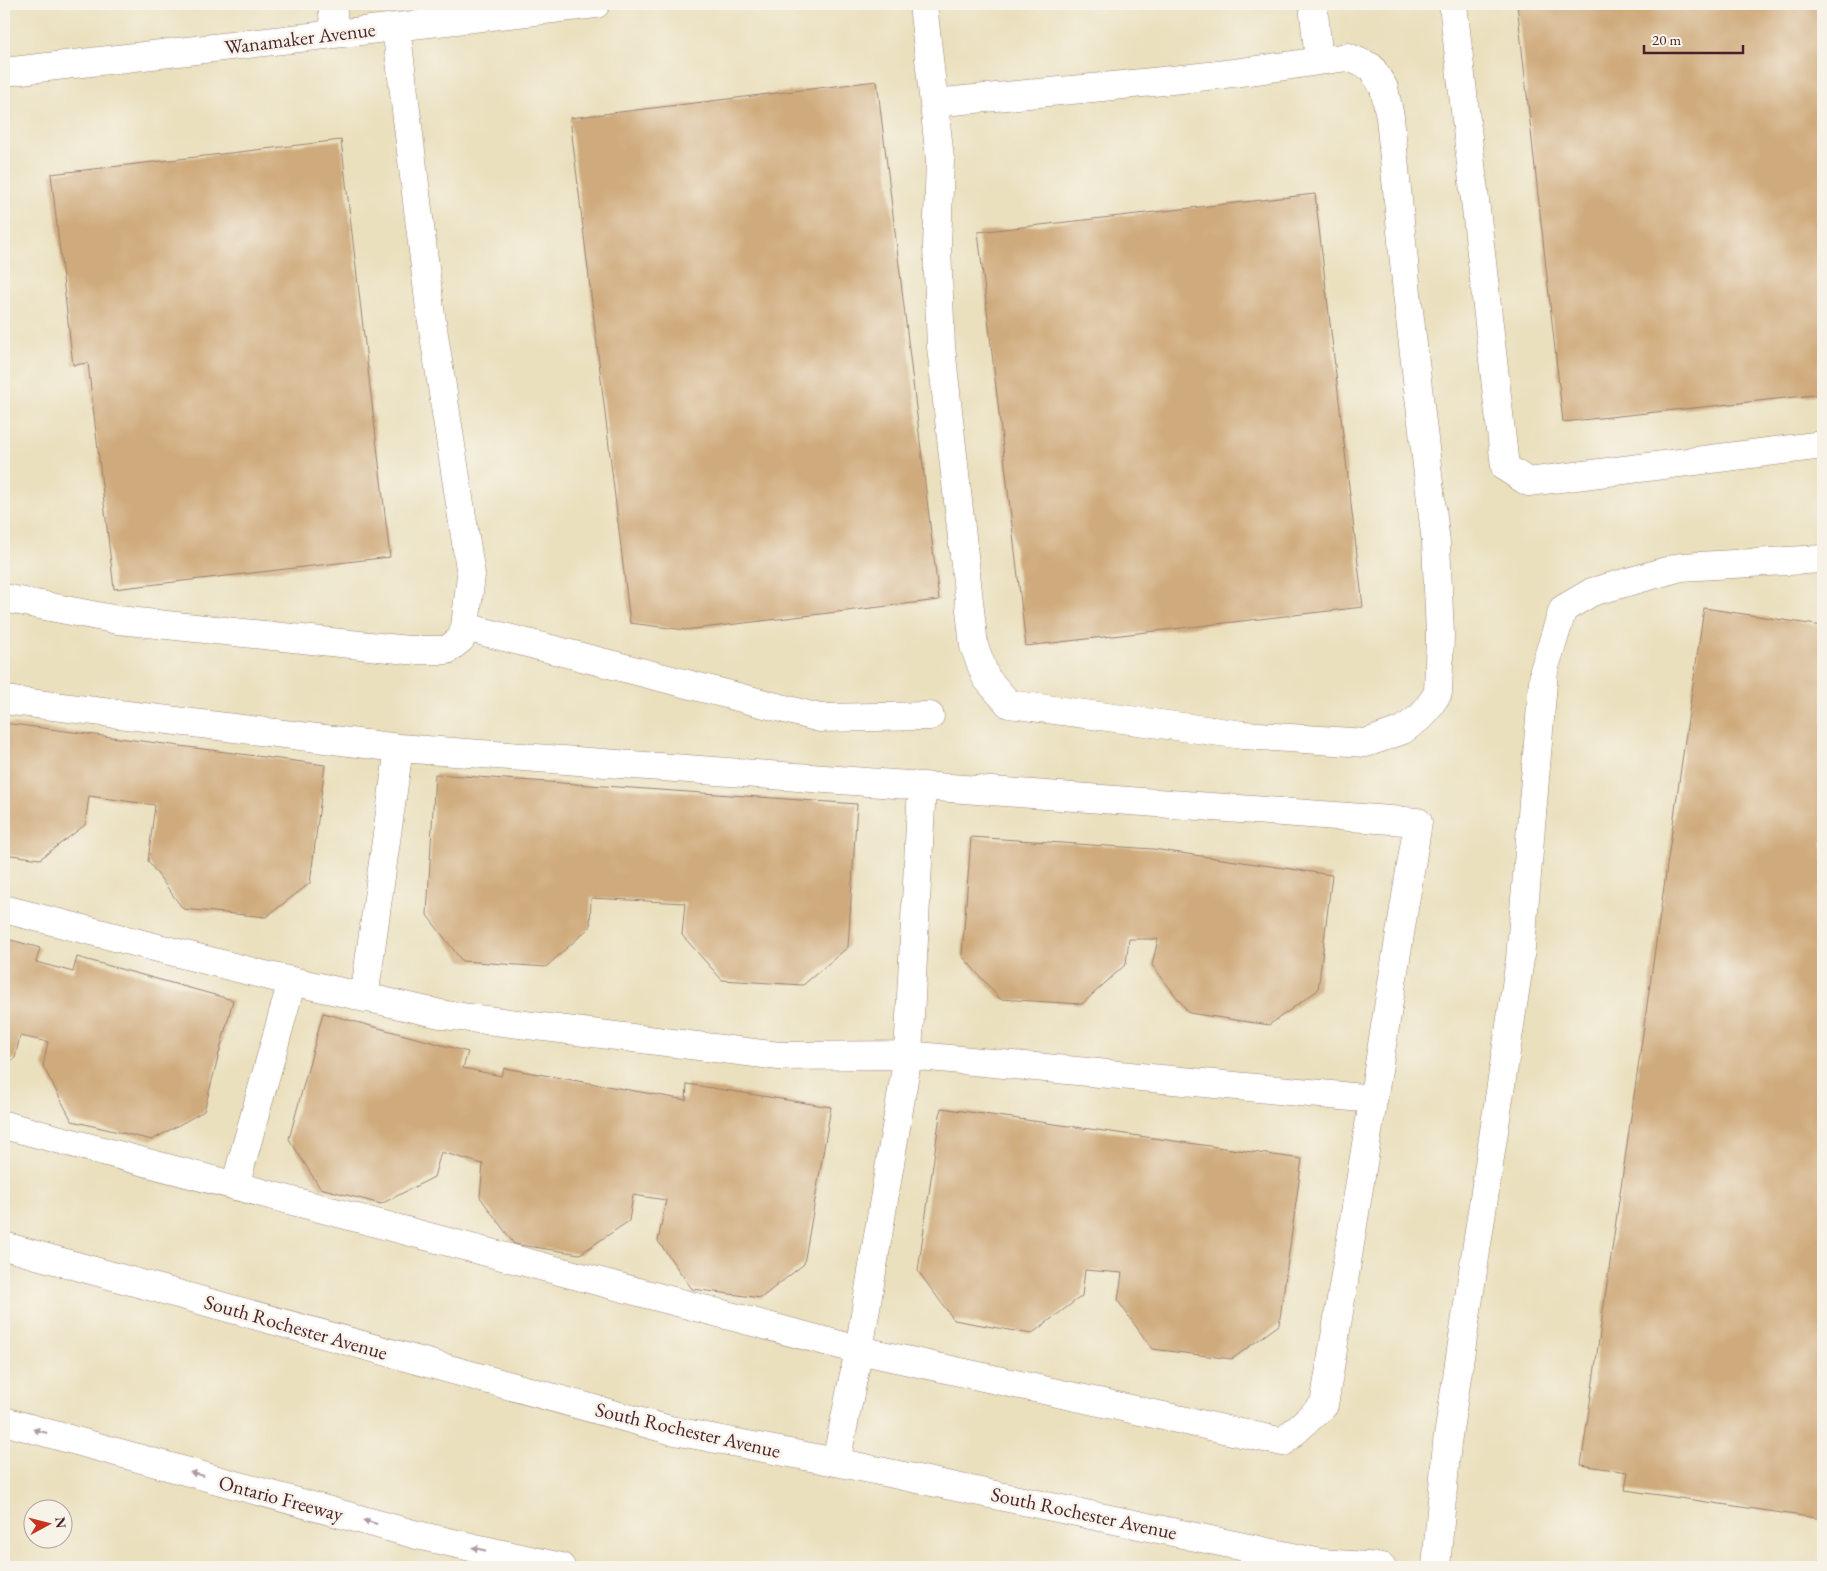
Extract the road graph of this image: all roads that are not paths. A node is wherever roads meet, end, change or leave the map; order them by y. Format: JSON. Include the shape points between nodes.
{"nodes":[{"id":1,"x":332,"y":4,"type":"edge"},
{"id":2,"x":596,"y":4,"type":"edge"},
{"id":3,"x":923,"y":4,"type":"edge"},
{"id":4,"x":1313,"y":4,"type":"edge"},
{"id":5,"x":1453,"y":4,"type":"edge"},
{"id":6,"x":396,"y":27,"type":"junction"},
{"id":7,"x":335,"y":34,"type":"junction"},
{"id":8,"x":1319,"y":61,"type":"junction"},
{"id":9,"x":4,"y":72,"type":"edge"},
{"id":10,"x":934,"y":102,"type":"junction"},
{"id":11,"x":1823,"y":445,"type":"edge"},
{"id":12,"x":1823,"y":559,"type":"edge"},
{"id":13,"x":4,"y":598,"type":"edge"},
{"id":14,"x":465,"y":627,"type":"junction"},
{"id":15,"x":4,"y":700,"type":"edge"},
{"id":16,"x":930,"y":716,"type":"dead end"},
{"id":17,"x":399,"y":748,"type":"junction"},
{"id":18,"x":922,"y":786,"type":"junction"},
{"id":19,"x":4,"y":909,"type":"edge"},
{"id":20,"x":292,"y":981,"type":"junction"},
{"id":21,"x":364,"y":998,"type":"junction"},
{"id":22,"x":908,"y":1055,"type":"junction"},
{"id":23,"x":1373,"y":1099,"type":"junction"},
{"id":24,"x":4,"y":1125,"type":"edge"},
{"id":25,"x":235,"y":1186,"type":"junction"},
{"id":26,"x":4,"y":1246,"type":"edge"},
{"id":27,"x":859,"y":1350,"type":"junction"},
{"id":28,"x":4,"y":1421,"type":"edge"},
{"id":29,"x":836,"y":1462,"type":"junction"},
{"id":30,"x":561,"y":1567,"type":"edge"},
{"id":31,"x":1382,"y":1567,"type":"edge"},
{"id":32,"x":1436,"y":1567,"type":"edge"}],
"edges":[{"from":1,"to":7,"type":"main road"},
{"from":2,"to":6,"type":"main road","name":"Wanamaker Avenue"},
{"from":3,"to":10,"type":"main road"},
{"from":4,"to":8,"type":"main road"},
{"from":5,"to":11,"type":"main road","via":[[1505,467],[1528,482]]},
{"from":6,"to":7,"type":"main road","name":"Wanamaker Avenue"},
{"from":6,"to":14,"type":"main road","via":[[430,309],[471,575]]},
{"from":7,"to":9,"type":"main road","name":"Wanamaker Avenue"},
{"from":8,"to":10,"type":"main road","via":[[1261,70]]},
{"from":8,"to":10,"type":"main road","via":[[1348,57],[1371,67],[1384,88],[1390,117],[1436,543],[1440,635],[1438,693],[1423,715],[1403,730],[1366,743],[1243,735],[1009,704],[986,678],[974,646],[941,347],[937,247],[940,159]]},
{"from":12,"to":32,"type":"main road","via":[[1680,567],[1592,592],[1563,609],[1544,670],[1520,959],[1447,1443]]},
{"from":13,"to":14,"type":"main road","via":[[118,620],[408,650],[447,650],[461,639]]},
{"from":14,"to":16,"type":"main road","via":[[820,718]]},
{"from":15,"to":17,"type":"main road"},
{"from":17,"to":18,"type":"main road"},
{"from":17,"to":21,"type":"main road"},
{"from":18,"to":22,"type":"main road"},
{"from":18,"to":23,"type":"main road","via":[[1418,822]]},
{"from":19,"to":20,"type":"main road"},
{"from":20,"to":21,"type":"main road"},
{"from":20,"to":25,"type":"main road"},
{"from":21,"to":22,"type":"main road","via":[[445,1015],[779,1056]]},
{"from":22,"to":23,"type":"main road"},
{"from":22,"to":27,"type":"main road"},
{"from":23,"to":27,"type":"main road","via":[[1324,1405],[1283,1442]]},
{"from":24,"to":25,"type":"main road"},
{"from":25,"to":27,"type":"main road"},
{"from":26,"to":29,"type":"main road","name":"South Rochester Avenue","via":[[670,1430]]},
{"from":27,"to":29,"type":"main road"},
{"from":30,"to":28,"type":"main road","name":"Ontario Freeway","one_way":true,"via":[[417,1535]]},
{"from":29,"to":31,"type":"main road","name":"South Rochester Avenue","via":[[1321,1562]]}]}
